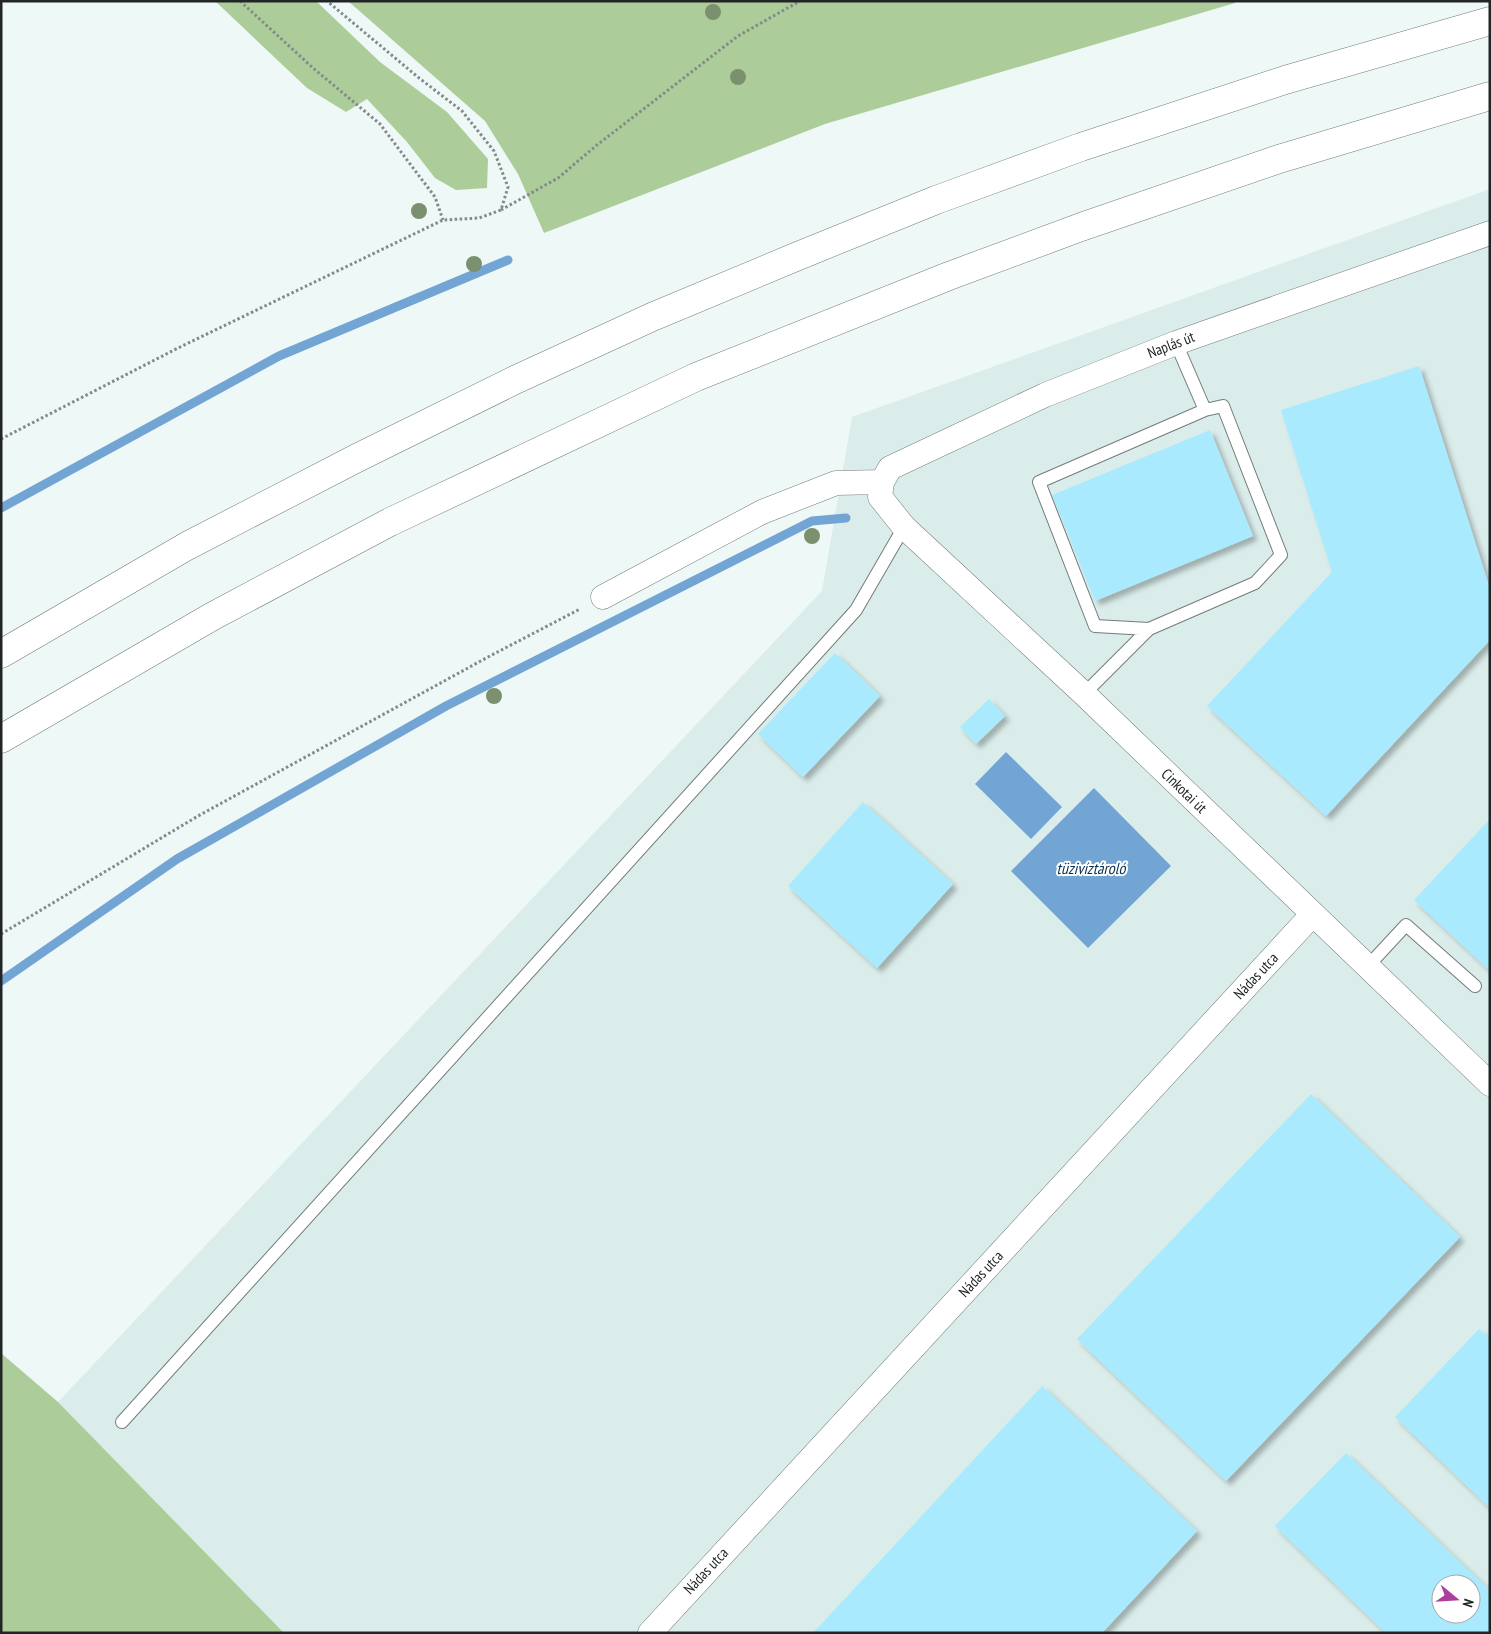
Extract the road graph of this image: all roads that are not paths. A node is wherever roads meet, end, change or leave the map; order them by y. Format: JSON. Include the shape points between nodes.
{"nodes":[{"id":1,"x":1490,"y":21,"type":"edge"},
{"id":2,"x":1490,"y":96,"type":"edge"},
{"id":3,"x":1490,"y":233,"type":"edge"},
{"id":4,"x":1176,"y":343,"type":"junction"},
{"id":5,"x":1205,"y":410,"type":"junction"},
{"id":6,"x":881,"y":489,"type":"junction"},
{"id":7,"x":904,"y":527,"type":"junction"},
{"id":8,"x":603,"y":597,"type":"road end"},
{"id":9,"x":1149,"y":629,"type":"junction"},
{"id":10,"x":1,"y":654,"type":"edge"},
{"id":11,"x":1084,"y":694,"type":"junction"},
{"id":12,"x":1,"y":739,"type":"edge"},
{"id":13,"x":1312,"y":915,"type":"junction"},
{"id":14,"x":1368,"y":966,"type":"junction"},
{"id":15,"x":1475,"y":986,"type":"dead end"},
{"id":16,"x":1490,"y":1084,"type":"edge"},
{"id":17,"x":122,"y":1422,"type":"dead end"},
{"id":18,"x":650,"y":1633,"type":"edge"}],
"edges":[{"from":1,"to":10,"type":"highway","via":[[1285,80],[1081,147],[936,200],[652,317],[357,458],[195,542]]},
{"from":2,"to":12,"type":"highway","via":[[1279,159],[1081,227],[696,377],[382,527],[213,616]]},
{"from":3,"to":4,"type":"street","name":"Naplás út"},
{"from":4,"to":5,"type":"lane"},
{"from":4,"to":6,"type":"street","name":"Naplás út","via":[[1045,395],[890,468]]},
{"from":5,"to":9,"type":"lane","via":[[1224,406],[1281,555],[1256,583]]},
{"from":5,"to":9,"type":"lane","via":[[1039,482],[1095,626]]},
{"from":6,"to":7,"type":"street","name":"Cinkotai út"},
{"from":6,"to":8,"type":"street","via":[[836,483],[762,512]]},
{"from":7,"to":11,"type":"street","name":"Cinkotai út"},
{"from":7,"to":17,"type":"lane","via":[[856,610]]},
{"from":9,"to":11,"type":"lane"},
{"from":11,"to":13,"type":"street","name":"Cinkotai út"},
{"from":13,"to":14,"type":"street","name":"Cinkotai út"},
{"from":13,"to":18,"type":"street","name":"Nádas utca"},
{"from":14,"to":15,"type":"lane","via":[[1406,925]]},
{"from":14,"to":16,"type":"street","name":"Cinkotai út"}]}
